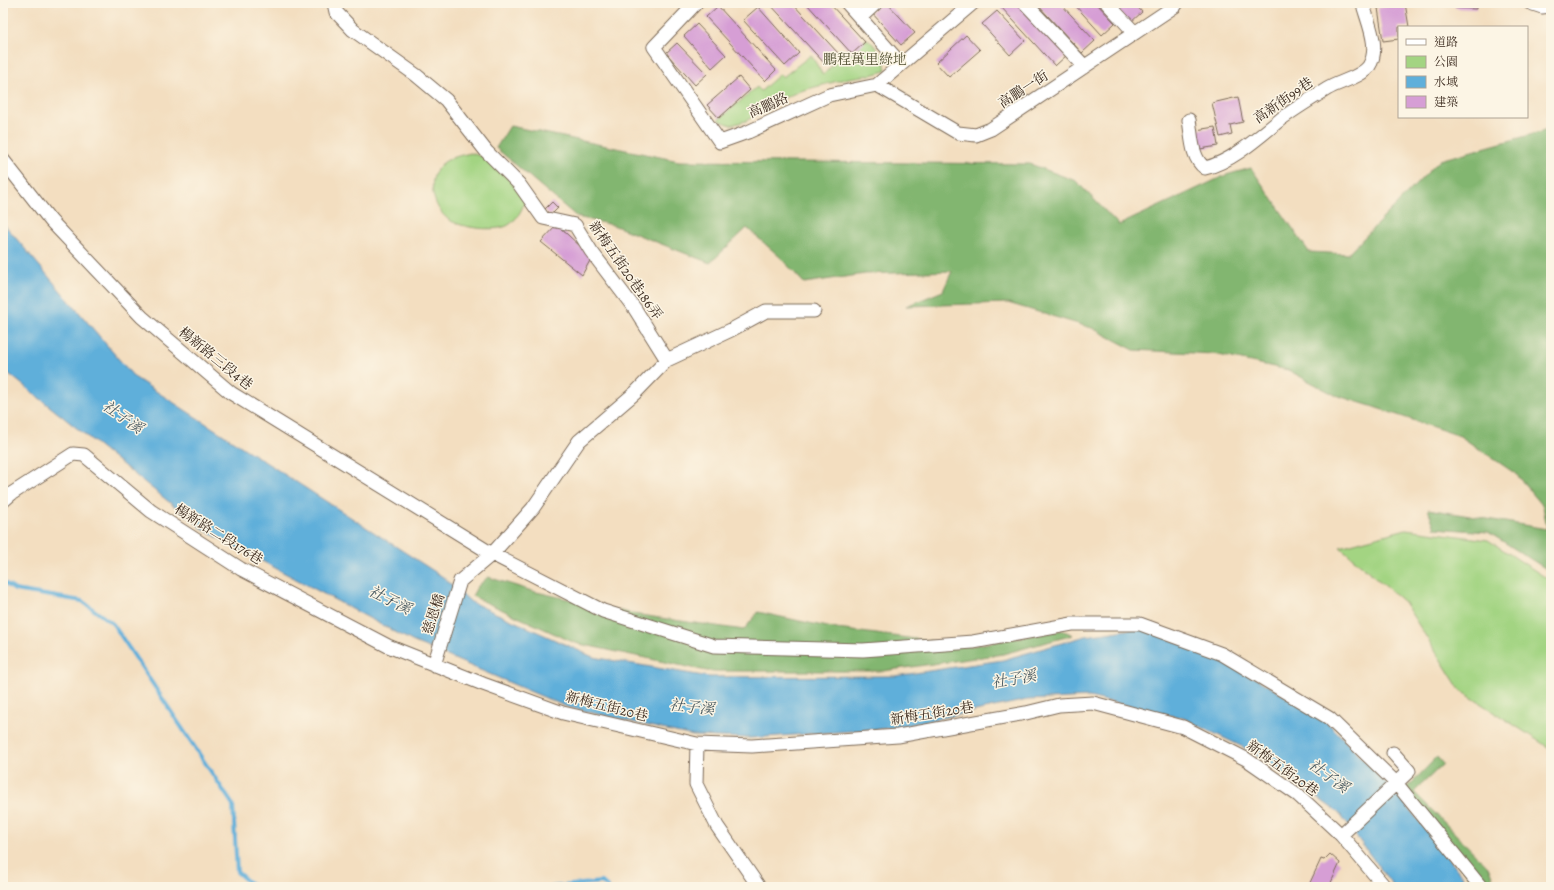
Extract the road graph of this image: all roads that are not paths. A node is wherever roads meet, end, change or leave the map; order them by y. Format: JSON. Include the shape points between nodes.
{"nodes":[{"id":1,"x":334,"y":3,"type":"edge"},
{"id":2,"x":696,"y":3,"type":"edge"},
{"id":3,"x":847,"y":3,"type":"edge"},
{"id":4,"x":876,"y":3,"type":"edge"},
{"id":5,"x":973,"y":3,"type":"edge"},
{"id":6,"x":1025,"y":3,"type":"edge"},
{"id":7,"x":1107,"y":3,"type":"edge"},
{"id":8,"x":1177,"y":3,"type":"edge"},
{"id":9,"x":1364,"y":3,"type":"edge"},
{"id":10,"x":1530,"y":3,"type":"edge"},
{"id":11,"x":1551,"y":6,"type":"edge"},
{"id":12,"x":860,"y":18,"type":"junction"},
{"id":13,"x":1135,"y":33,"type":"junction"},
{"id":14,"x":902,"y":64,"type":"junction"},
{"id":15,"x":1085,"y":67,"type":"junction"},
{"id":16,"x":877,"y":86,"type":"junction"},
{"id":17,"x":1189,"y":120,"type":"dead end"},
{"id":18,"x":3,"y":160,"type":"edge"},
{"id":19,"x":814,"y":311,"type":"dead end"},
{"id":20,"x":667,"y":360,"type":"junction"},
{"id":21,"x":3,"y":501,"type":"edge"},
{"id":22,"x":492,"y":554,"type":"junction"},
{"id":23,"x":435,"y":661,"type":"junction"},
{"id":24,"x":697,"y":744,"type":"junction"},
{"id":25,"x":1393,"y":753,"type":"dead end"},
{"id":26,"x":1396,"y":783,"type":"junction"},
{"id":27,"x":1345,"y":832,"type":"junction"},
{"id":28,"x":759,"y":887,"type":"edge"},
{"id":29,"x":1385,"y":887,"type":"edge"},
{"id":30,"x":1481,"y":887,"type":"edge"}],
"edges":[{"from":1,"to":20,"type":"street","name":"新梅五街20巷186弄","via":[[336,12],[353,30],[446,100],[486,150],[519,184],[543,218],[575,225],[591,251],[635,309]]},
{"from":2,"to":16,"type":"street","name":"高鵬路","via":[[654,47],[720,142],[829,96]]},
{"from":3,"to":12,"type":"street"},
{"from":4,"to":12,"type":"street"},
{"from":5,"to":14,"type":"street","name":"高鵬路"},
{"from":6,"to":15,"type":"street"},
{"from":7,"to":13,"type":"street"},
{"from":8,"to":13,"type":"street","name":"高鵬一街"},
{"from":9,"to":17,"type":"street","name":"高新街99巷","via":[[1374,48],[1369,66],[1354,77],[1335,84],[1297,108],[1235,154],[1205,168],[1195,157]]},
{"from":10,"to":11,"type":"street","via":[[1542,7]]},
{"from":12,"to":14,"type":"street"},
{"from":13,"to":15,"type":"street","name":"高鵬一街"},
{"from":14,"to":16,"type":"street","name":"高鵬路"},
{"from":15,"to":16,"type":"street","name":"高鵬一街","via":[[991,129],[976,135],[958,133]]},
{"from":18,"to":22,"type":"street","name":"楊新路三段4巷","via":[[51,221],[142,317],[231,393]]},
{"from":19,"to":20,"type":"street","via":[[766,311]]},
{"from":20,"to":22,"type":"street","via":[[579,441],[533,508]]},
{"from":21,"to":23,"type":"street","name":"楊新路二段176巷","via":[[73,454],[84,455],[151,511],[241,568],[388,646]]},
{"from":22,"to":23,"type":"street","name":"慈恩橋","via":[[460,581]]},
{"from":22,"to":26,"type":"street","name":"楊新路三段4巷","via":[[603,611],[714,646],[863,650],[973,642],[1072,624],[1140,624],[1222,654],[1329,718]]},
{"from":23,"to":24,"type":"street","name":"新梅五街20巷","via":[[483,684],[562,713]]},
{"from":24,"to":27,"type":"street","name":"新梅五街20巷","via":[[752,746],[898,736],[1059,705],[1093,703],[1183,727],[1246,759]]},
{"from":24,"to":28,"type":"street","via":[[696,784],[717,826]]},
{"from":25,"to":26,"type":"street","via":[[1409,771]]},
{"from":26,"to":27,"type":"street"},
{"from":26,"to":30,"type":"street","name":"楊新路三段4巷"},
{"from":27,"to":29,"type":"street","name":"新梅五街20巷"}]}
